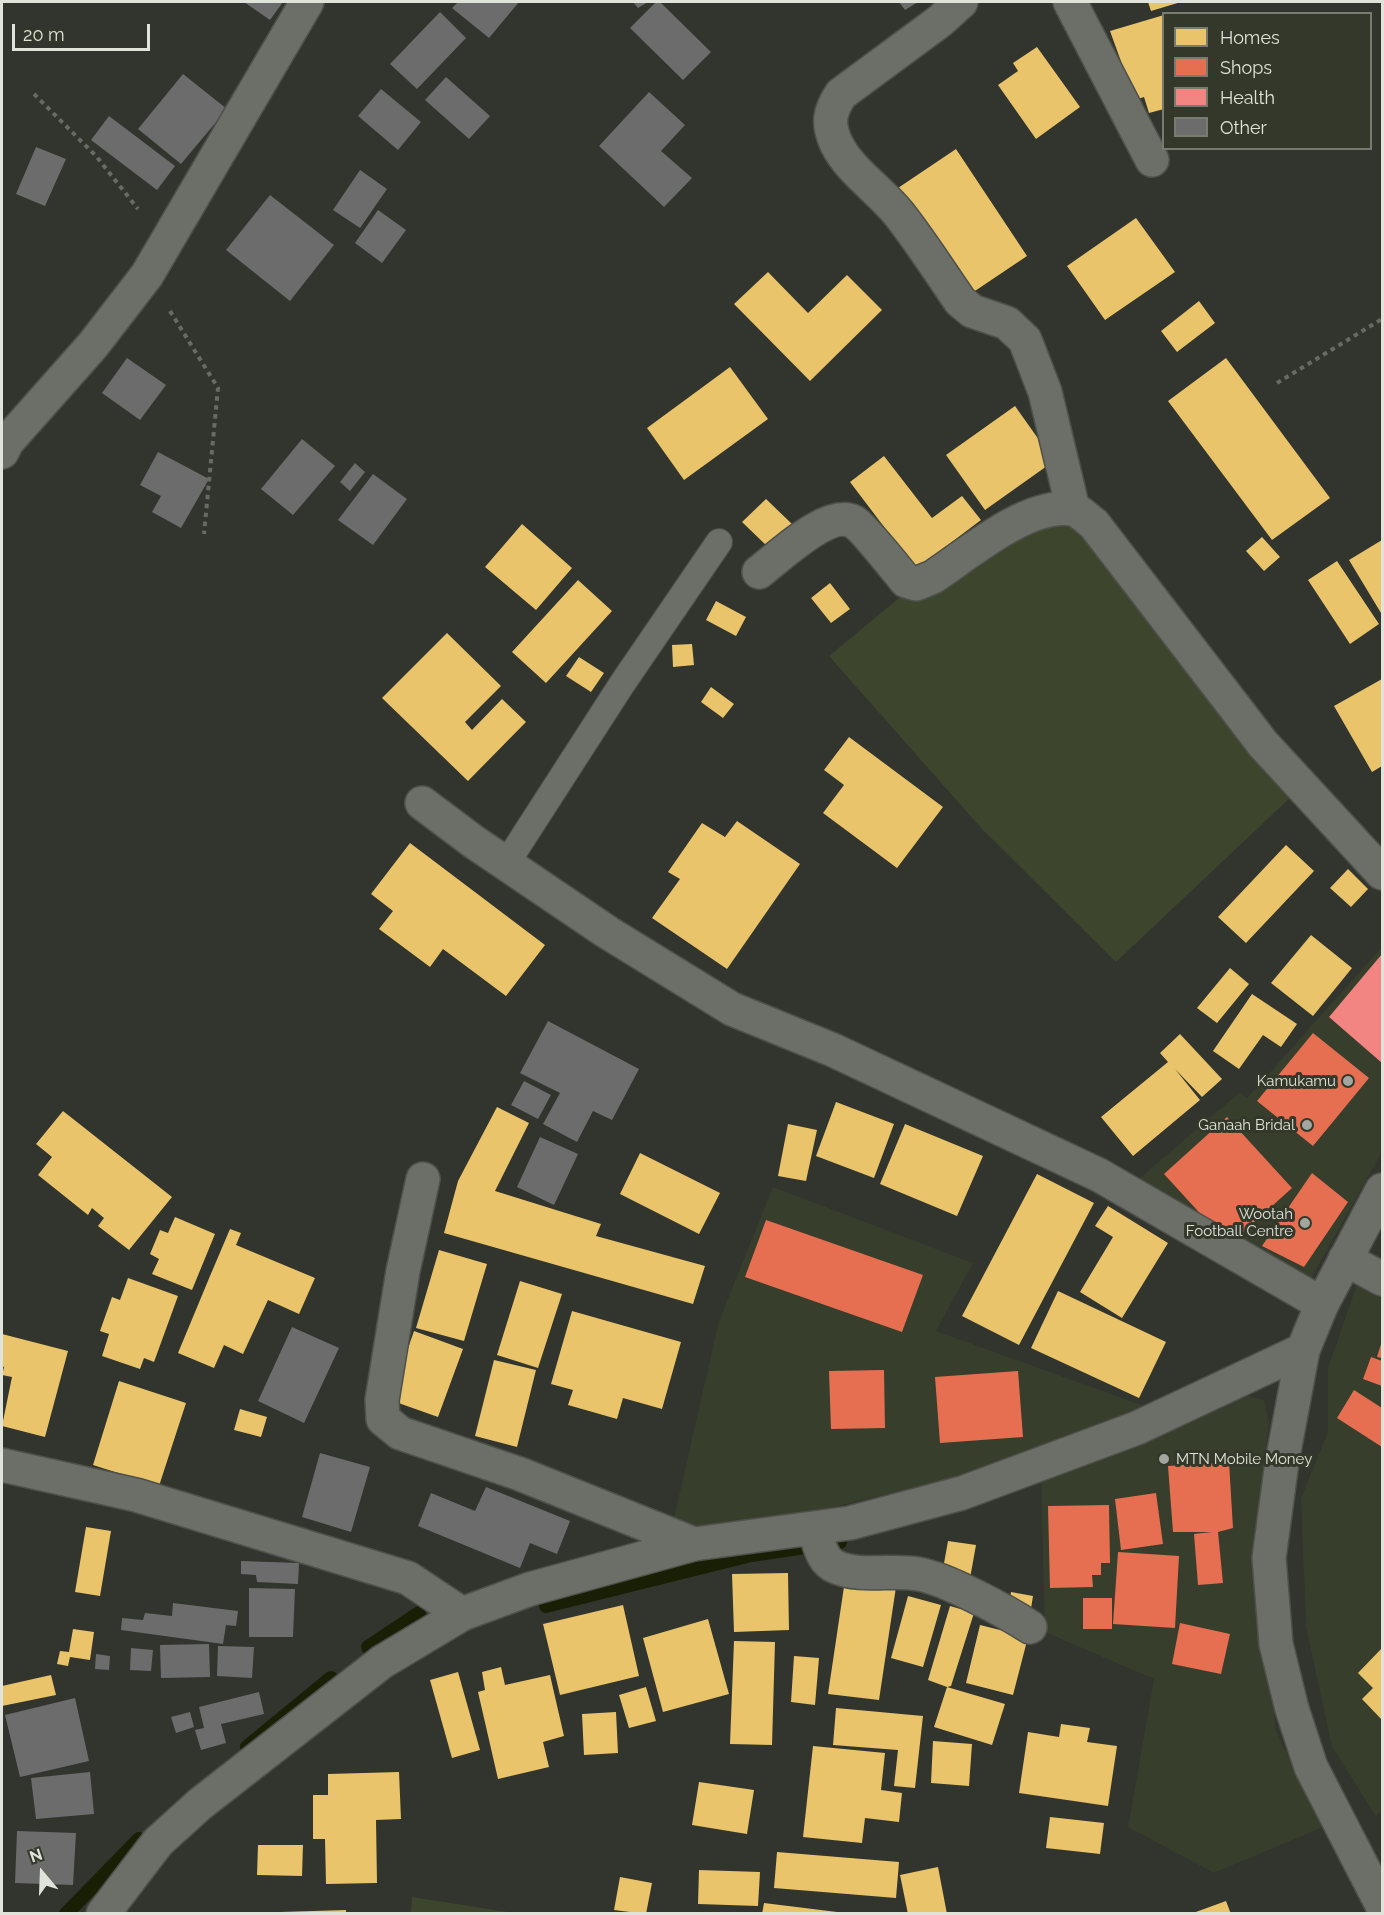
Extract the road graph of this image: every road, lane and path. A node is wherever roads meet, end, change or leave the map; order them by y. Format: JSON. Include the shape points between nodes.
{"nodes":[{"id":1,"x":307,"y":2,"type":"edge"},
{"id":2,"x":961,"y":2,"type":"edge"},
{"id":3,"x":1070,"y":2,"type":"edge"},
{"id":4,"x":34,"y":94,"type":"dead end"},
{"id":5,"x":1152,"y":160,"type":"dead end"},
{"id":6,"x":166,"y":245,"type":"junction"},
{"id":7,"x":147,"y":275,"type":"junction"},
{"id":8,"x":1383,"y":319,"type":"edge"},
{"id":9,"x":1277,"y":383,"type":"dead end"},
{"id":10,"x":3,"y":444,"type":"edge"},
{"id":11,"x":1073,"y":509,"type":"junction"},
{"id":12,"x":204,"y":534,"type":"dead end"},
{"id":13,"x":719,"y":542,"type":"dead end"},
{"id":14,"x":759,"y":572,"type":"dead end"},
{"id":15,"x":422,"y":803,"type":"dead end"},
{"id":16,"x":506,"y":864,"type":"junction"},
{"id":17,"x":1383,"y":873,"type":"edge"},
{"id":18,"x":423,"y":1179,"type":"dead end"},
{"id":19,"x":1383,"y":1190,"type":"edge"},
{"id":20,"x":1345,"y":1259,"type":"junction"},
{"id":21,"x":1383,"y":1279,"type":"edge"},
{"id":22,"x":1322,"y":1304,"type":"junction"},
{"id":23,"x":1304,"y":1350,"type":"junction"},
{"id":24,"x":2,"y":1465,"type":"edge"},
{"id":25,"x":814,"y":1529,"type":"junction"},
{"id":26,"x":694,"y":1544,"type":"junction"},
{"id":27,"x":462,"y":1614,"type":"junction"},
{"id":28,"x":1030,"y":1627,"type":"dead end"},
{"id":29,"x":1383,"y":1905,"type":"edge"},
{"id":30,"x":103,"y":1914,"type":"edge"}],
"edges":[{"from":1,"to":6,"type":"street"},
{"from":2,"to":11,"type":"street","via":[[841,93],[830,110],[831,127],[849,162],[898,213],[960,301],[972,311],[1007,323],[1025,340],[1044,392]]},
{"from":3,"to":5,"type":"street"},
{"from":4,"to":6,"type":"path","via":[[96,156]]},
{"from":6,"to":7,"type":"street"},
{"from":7,"to":10,"type":"street","via":[[93,345]]},
{"from":7,"to":12,"type":"path","via":[[218,388]]},
{"from":8,"to":9,"type":"path"},
{"from":11,"to":14,"type":"street","via":[[1051,509],[1025,518],[916,584],[906,581],[854,522],[838,518],[824,523]]},
{"from":11,"to":17,"type":"street","via":[[1094,524],[1263,744]]},
{"from":13,"to":16,"type":"lane"},
{"from":15,"to":16,"type":"street"},
{"from":16,"to":22,"type":"street","via":[[732,1009],[833,1050],[1098,1175]]},
{"from":18,"to":26,"type":"street","via":[[403,1271],[382,1400],[383,1419],[400,1433],[519,1474]]},
{"from":19,"to":20,"type":"street"},
{"from":20,"to":21,"type":"street"},
{"from":20,"to":22,"type":"street"},
{"from":22,"to":23,"type":"street"},
{"from":23,"to":25,"type":"street","via":[[1137,1428],[962,1493]]},
{"from":23,"to":29,"type":"street","via":[[1282,1462],[1269,1558],[1276,1644],[1311,1767]]},
{"from":24,"to":27,"type":"street","via":[[136,1495],[408,1578]]},
{"from":25,"to":26,"type":"street"},
{"from":25,"to":28,"type":"street","via":[[824,1558],[834,1567],[919,1574],[991,1605]]},
{"from":26,"to":27,"type":"street","via":[[530,1589]]},
{"from":27,"to":30,"type":"street","via":[[382,1662],[200,1804],[158,1842]]}]}
